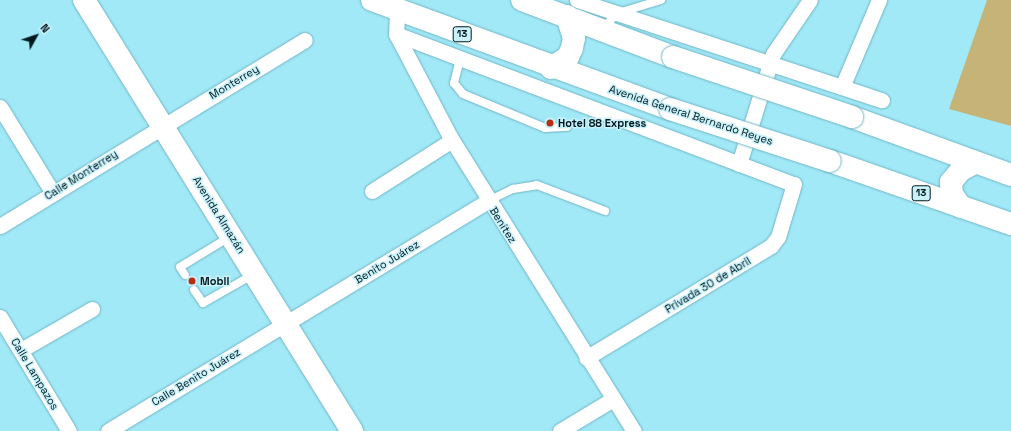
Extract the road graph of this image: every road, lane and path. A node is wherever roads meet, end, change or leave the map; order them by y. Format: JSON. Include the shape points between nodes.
{"nodes":[{"id":1,"x":84,"y":0,"type":"edge"},
{"id":2,"x":372,"y":0,"type":"edge"},
{"id":3,"x":522,"y":0,"type":"edge"},
{"id":4,"x":661,"y":0,"type":"edge"},
{"id":5,"x":810,"y":0,"type":"edge"},
{"id":6,"x":879,"y":0,"type":"edge"},
{"id":7,"x":572,"y":8,"type":"edge"},
{"id":8,"x":397,"y":9,"type":"junction"},
{"id":9,"x":618,"y":13,"type":"junction"},
{"id":10,"x":602,"y":29,"type":"junction"},
{"id":11,"x":396,"y":34,"type":"junction"},
{"id":12,"x":305,"y":40,"type":"dead end"},
{"id":13,"x":460,"y":59,"type":"junction"},
{"id":14,"x":770,"y":62,"type":"junction"},
{"id":15,"x":551,"y":68,"type":"junction"},
{"id":16,"x":842,"y":86,"type":"junction"},
{"id":17,"x":882,"y":100,"type":"dead end"},
{"id":18,"x":0,"y":108,"type":"edge"},
{"id":19,"x":163,"y":125,"type":"junction"},
{"id":20,"x":567,"y":127,"type":"dead end"},
{"id":21,"x":452,"y":140,"type":"junction"},
{"id":22,"x":975,"y":163,"type":"junction"},
{"id":23,"x":739,"y":164,"type":"junction"},
{"id":24,"x":1011,"y":174,"type":"edge"},
{"id":25,"x":372,"y":191,"type":"dead end"},
{"id":26,"x":53,"y":193,"type":"junction"},
{"id":27,"x":488,"y":201,"type":"junction"},
{"id":28,"x":961,"y":207,"type":"junction"},
{"id":29,"x":604,"y":211,"type":"dead end"},
{"id":30,"x":1011,"y":224,"type":"edge"},
{"id":31,"x":0,"y":226,"type":"edge"},
{"id":32,"x":232,"y":236,"type":"junction"},
{"id":33,"x":255,"y":274,"type":"junction"},
{"id":34,"x":185,"y":275,"type":"dead end"},
{"id":35,"x":194,"y":290,"type":"dead end"},
{"id":36,"x":92,"y":309,"type":"dead end"},
{"id":37,"x":0,"y":317,"type":"edge"},
{"id":38,"x":285,"y":323,"type":"junction"},
{"id":39,"x":21,"y":350,"type":"junction"},
{"id":40,"x":586,"y":358,"type":"junction"},
{"id":41,"x":612,"y":398,"type":"junction"},
{"id":42,"x":69,"y":431,"type":"edge"},
{"id":43,"x":108,"y":431,"type":"edge"},
{"id":44,"x":352,"y":431,"type":"edge"},
{"id":45,"x":560,"y":431,"type":"edge"},
{"id":46,"x":634,"y":431,"type":"edge"}],
"edges":[{"from":1,"to":19,"type":"main road","name":"Avenida Almazán"},
{"from":2,"to":8,"type":"main road","name":"Avenida General Bernardo Reyes","number":"13"},
{"from":3,"to":7,"type":"main road"},
{"from":4,"to":9,"type":"lane"},
{"from":5,"to":14,"type":"street"},
{"from":6,"to":16,"type":"street"},
{"from":7,"to":9,"type":"street"},
{"from":7,"to":10,"type":"main road"},
{"from":7,"to":15,"type":"main road","via":[[572,48],[568,57]]},
{"from":8,"to":11,"type":"street"},
{"from":8,"to":15,"type":"main road","name":"Avenida General Bernardo Reyes","number":"13"},
{"from":9,"to":10,"type":"lane"},
{"from":9,"to":14,"type":"street"},
{"from":10,"to":22,"type":"main road","bridge":true},
{"from":11,"to":13,"type":"street"},
{"from":11,"to":21,"type":"street","name":"Benítez"},
{"from":12,"to":19,"type":"street","name":"Monterrey"},
{"from":13,"to":20,"type":"lane","via":[[454,83],[463,94],[545,128]]},
{"from":13,"to":23,"type":"street"},
{"from":14,"to":16,"type":"street"},
{"from":14,"to":23,"type":"street"},
{"from":15,"to":28,"type":"main road","name":"Avenida General Bernardo Reyes","number":"13","bridge":true},
{"from":16,"to":17,"type":"street"},
{"from":18,"to":26,"type":"street"},
{"from":19,"to":26,"type":"street","name":"Calle Monterrey"},
{"from":19,"to":32,"type":"main road","name":"Avenida Almazán"},
{"from":21,"to":25,"type":"street"},
{"from":21,"to":27,"type":"street","name":"Benítez"},
{"from":22,"to":24,"type":"main road"},
{"from":22,"to":28,"type":"main road","via":[[961,170],[951,182],[952,194]]},
{"from":23,"to":40,"type":"street","name":"Privada 30 de Abril","via":[[794,184],[778,237],[766,251]]},
{"from":26,"to":31,"type":"street","name":"Calle Monterrey"},
{"from":27,"to":29,"type":"lane","via":[[513,189],[537,185]]},
{"from":27,"to":38,"type":"street","name":"Benito Juárez"},
{"from":27,"to":40,"type":"street","name":"Benítez"},
{"from":28,"to":30,"type":"main road","name":"Avenida General Bernardo Reyes","number":"13"},
{"from":32,"to":33,"type":"main road","name":"Avenida Almazán"},
{"from":32,"to":34,"type":"lane","via":[[180,267]]},
{"from":33,"to":35,"type":"lane","via":[[203,303]]},
{"from":33,"to":38,"type":"main road","name":"Avenida Almazán"},
{"from":36,"to":39,"type":"street"},
{"from":37,"to":39,"type":"street","name":"Calle Lampazos"},
{"from":38,"to":43,"type":"street","name":"Calle Benito Juárez"},
{"from":38,"to":44,"type":"main road","name":"Avenida Almazán"},
{"from":39,"to":42,"type":"street","name":"Calle Lampazos"},
{"from":40,"to":41,"type":"street","name":"Benítez"},
{"from":41,"to":45,"type":"street"},
{"from":41,"to":46,"type":"street","name":"Benítez"}]}
